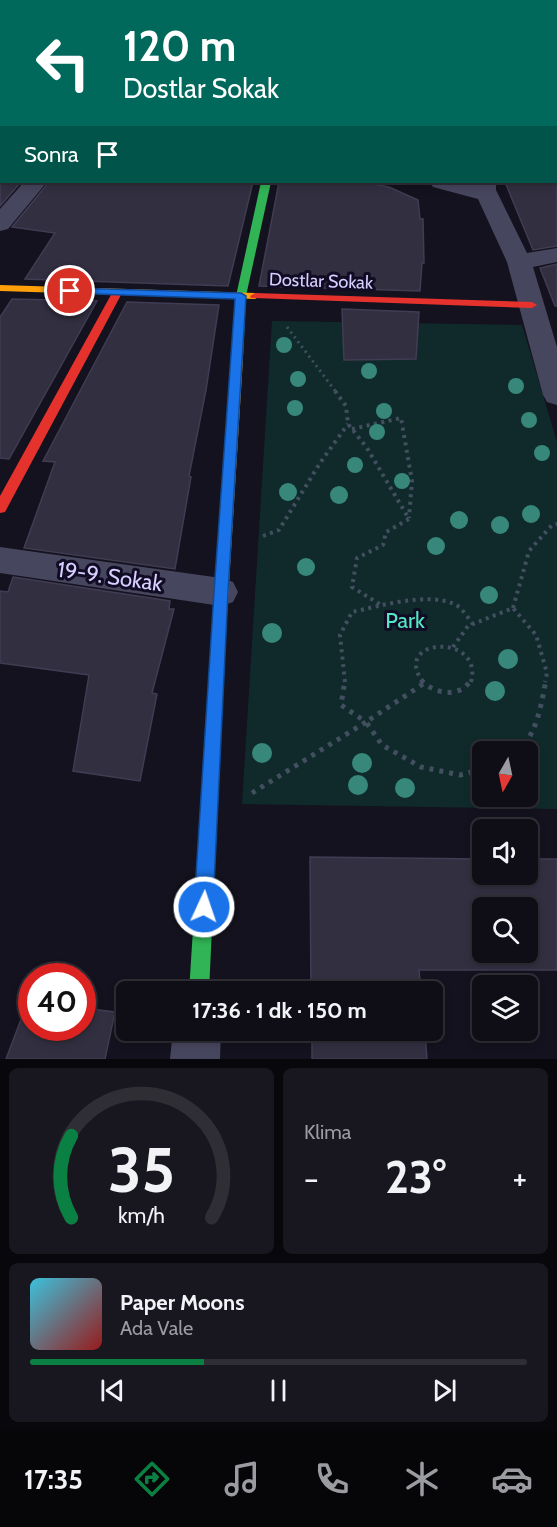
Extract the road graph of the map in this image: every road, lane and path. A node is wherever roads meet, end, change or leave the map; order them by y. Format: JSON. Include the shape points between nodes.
{"nodes":[{"id":1,"x":35,"y":183,"type":"edge"},
{"id":2,"x":266,"y":183,"type":"edge"},
{"id":3,"x":449,"y":183,"type":"edge"},
{"id":4,"x":487,"y":188,"type":"edge"},
{"id":5,"x":0,"y":224,"type":"edge"},
{"id":6,"x":557,"y":255,"type":"edge"},
{"id":7,"x":519,"y":262,"type":"junction"},
{"id":8,"x":0,"y":288,"type":"edge"},
{"id":9,"x":117,"y":293,"type":"junction"},
{"id":10,"x":241,"y":296,"type":"junction"},
{"id":11,"x":264,"y":297,"type":"junction"},
{"id":12,"x":532,"y":305,"type":"junction"},
{"id":13,"x":557,"y":395,"type":"edge"},
{"id":14,"x":348,"y":424,"type":"junction"},
{"id":15,"x":352,"y":429,"type":"junction"},
{"id":16,"x":0,"y":508,"type":"edge"},
{"id":17,"x":409,"y":519,"type":"junction"},
{"id":18,"x":557,"y":524,"type":"edge"},
{"id":19,"x":224,"y":550,"type":"junction"},
{"id":20,"x":0,"y":560,"type":"edge"},
{"id":21,"x":221,"y":592,"type":"junction"},
{"id":22,"x":382,"y":605,"type":"junction"},
{"id":23,"x":513,"y":608,"type":"junction"},
{"id":24,"x":473,"y":624,"type":"junction"},
{"id":25,"x":453,"y":647,"type":"junction"},
{"id":26,"x":423,"y":684,"type":"junction"},
{"id":27,"x":366,"y":722,"type":"junction"},
{"id":28,"x":527,"y":741,"type":"edge"},
{"id":29,"x":472,"y":772,"type":"edge"},
{"id":30,"x":208,"y":822,"type":"junction"},
{"id":31,"x":200,"y":981,"type":"edge"},
{"id":32,"x":196,"y":1041,"type":"edge"},
{"id":33,"x":195,"y":1059,"type":"edge"}],
"edges":[{"from":1,"to":5,"type":"street"},
{"from":2,"to":10,"type":"street"},
{"from":3,"to":4,"type":"street"},
{"from":4,"to":7,"type":"street"},
{"from":6,"to":7,"type":"street"},
{"from":7,"to":12,"type":"street"},
{"from":8,"to":9,"type":"street","name":"Dostlar Sokak"},
{"from":9,"to":10,"type":"street","name":"Dostlar Sokak"},
{"from":9,"to":16,"type":"street"},
{"from":10,"to":11,"type":"street","name":"Dostlar Sokak"},
{"from":10,"to":19,"type":"street"},
{"from":11,"to":12,"type":"street","name":"Dostlar Sokak"},
{"from":11,"to":14,"type":"path","via":[[346,405]]},
{"from":12,"to":13,"type":"street"},
{"from":14,"to":15,"type":"path"},
{"from":14,"to":19,"type":"path","via":[[279,530]]},
{"from":15,"to":17,"type":"path"},
{"from":15,"to":17,"type":"path","via":[[401,418],[410,459]]},
{"from":17,"to":22,"type":"path","via":[[386,532],[383,545],[357,558],[352,587]]},
{"from":18,"to":23,"type":"path","via":[[529,551]]},
{"from":19,"to":21,"type":"street"},
{"from":20,"to":21,"type":"street","name":"19-9. Sokak"},
{"from":21,"to":30,"type":"street"},
{"from":22,"to":24,"type":"path","via":[[425,601],[454,604]]},
{"from":22,"to":27,"type":"path","via":[[352,612],[340,635],[345,675],[341,705]]},
{"from":23,"to":24,"type":"path"},
{"from":23,"to":28,"type":"path","via":[[536,635],[548,673],[538,719]]},
{"from":24,"to":25,"type":"path"},
{"from":25,"to":26,"type":"path","via":[[429,647],[417,658],[416,671]]},
{"from":25,"to":26,"type":"path","via":[[466,655],[473,668],[472,679],[464,689],[451,694],[433,691]]},
{"from":26,"to":27,"type":"path"},
{"from":27,"to":29,"type":"path","via":[[382,745],[421,767],[460,775]]},
{"from":27,"to":30,"type":"path"},
{"from":30,"to":31,"type":"street"},
{"from":32,"to":33,"type":"street"}]}
